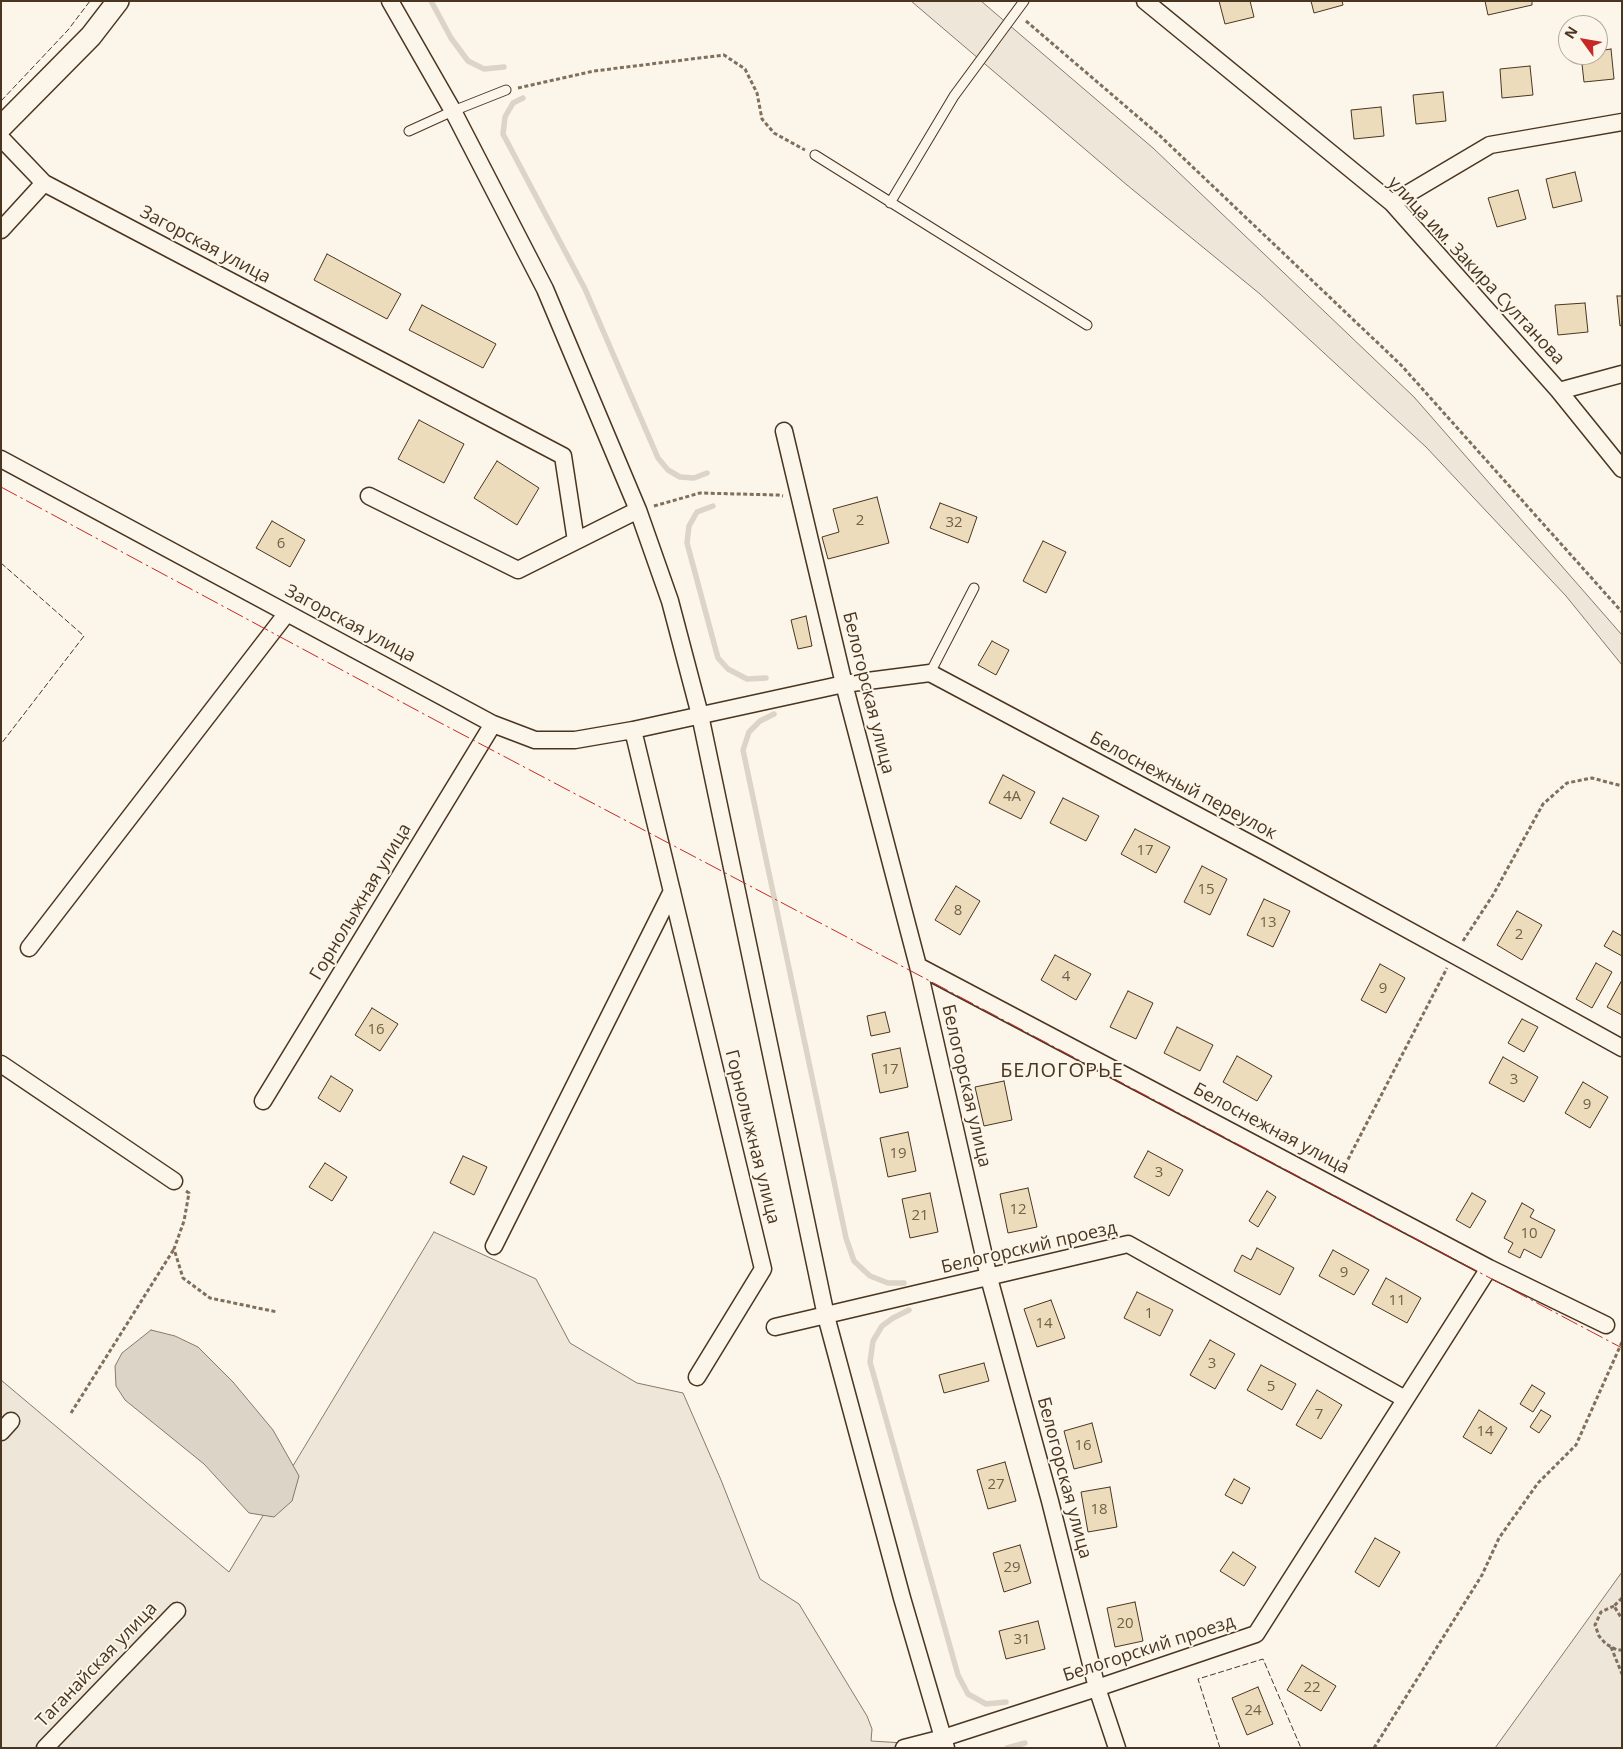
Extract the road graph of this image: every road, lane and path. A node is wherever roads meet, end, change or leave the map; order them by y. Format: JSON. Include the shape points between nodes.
{"nodes":[{"id":1,"x":118,"y":1,"type":"edge"},
{"id":2,"x":390,"y":1,"type":"edge"},
{"id":3,"x":1024,"y":1,"type":"edge"},
{"id":4,"x":1145,"y":1,"type":"edge"},
{"id":5,"x":1016,"y":13,"type":"junction"},
{"id":6,"x":506,"y":90,"type":"joint"},
{"id":7,"x":453,"y":111,"type":"junction"},
{"id":8,"x":1622,"y":122,"type":"edge"},
{"id":9,"x":1,"y":127,"type":"edge"},
{"id":10,"x":409,"y":131,"type":"dead end"},
{"id":11,"x":1,"y":138,"type":"edge"},
{"id":12,"x":814,"y":155,"type":"joint"},
{"id":13,"x":44,"y":183,"type":"junction"},
{"id":14,"x":890,"y":203,"type":"junction"},
{"id":15,"x":1392,"y":203,"type":"junction"},
{"id":16,"x":1,"y":230,"type":"edge"},
{"id":17,"x":1087,"y":325,"type":"dead end"},
{"id":18,"x":1622,"y":374,"type":"edge"},
{"id":19,"x":1559,"y":391,"type":"junction"},
{"id":20,"x":784,"y":431,"type":"dead end"},
{"id":21,"x":1,"y":459,"type":"edge"},
{"id":22,"x":1622,"y":469,"type":"edge"},
{"id":23,"x":369,"y":496,"type":"dead end"},
{"id":24,"x":802,"y":504,"type":"junction"},
{"id":25,"x":638,"y":510,"type":"junction"},
{"id":26,"x":576,"y":541,"type":"junction"},
{"id":27,"x":974,"y":588,"type":"dead end"},
{"id":28,"x":1622,"y":612,"type":"edge"},
{"id":29,"x":287,"y":614,"type":"junction"},
{"id":30,"x":930,"y":673,"type":"junction"},
{"id":31,"x":844,"y":684,"type":"junction"},
{"id":32,"x":700,"y":715,"type":"junction"},
{"id":33,"x":494,"y":724,"type":"junction"},
{"id":34,"x":633,"y":730,"type":"junction"},
{"id":35,"x":672,"y":891,"type":"junction"},
{"id":36,"x":29,"y":948,"type":"dead end"},
{"id":37,"x":918,"y":966,"type":"junction"},
{"id":38,"x":1622,"y":1048,"type":"edge"},
{"id":39,"x":1,"y":1064,"type":"edge"},
{"id":40,"x":263,"y":1100,"type":"dead end"},
{"id":41,"x":174,"y":1182,"type":"joint"},
{"id":42,"x":494,"y":1246,"type":"dead end"},
{"id":43,"x":174,"y":1249,"type":"junction"},
{"id":44,"x":1489,"y":1268,"type":"junction"},
{"id":45,"x":989,"y":1278,"type":"junction"},
{"id":46,"x":277,"y":1312,"type":"dead end"},
{"id":47,"x":826,"y":1316,"type":"junction"},
{"id":48,"x":1606,"y":1325,"type":"dead end"},
{"id":49,"x":776,"y":1327,"type":"dead end"},
{"id":50,"x":1622,"y":1342,"type":"edge"},
{"id":51,"x":697,"y":1377,"type":"dead end"},
{"id":52,"x":1405,"y":1399,"type":"junction"},
{"id":53,"x":71,"y":1413,"type":"dead end"},
{"id":54,"x":1622,"y":1598,"type":"edge"},
{"id":55,"x":1614,"y":1606,"type":"junction"},
{"id":56,"x":177,"y":1611,"type":"dead end"},
{"id":57,"x":1622,"y":1620,"type":"edge"},
{"id":58,"x":1611,"y":1647,"type":"junction"},
{"id":59,"x":1622,"y":1650,"type":"edge"},
{"id":60,"x":1622,"y":1674,"type":"edge"},
{"id":61,"x":1098,"y":1688,"type":"junction"},
{"id":62,"x":944,"y":1743,"type":"edge"},
{"id":63,"x":45,"y":1748,"type":"edge"},
{"id":64,"x":904,"y":1748,"type":"edge"},
{"id":65,"x":1117,"y":1748,"type":"edge"},
{"id":66,"x":1374,"y":1748,"type":"edge"}],
"edges":[{"from":1,"to":9,"type":"street","via":[[91,36]]},
{"from":2,"to":7,"type":"street"},
{"from":3,"to":5,"type":"lane"},
{"from":4,"to":15,"type":"street","name":"улица им. Закира Султанова"},
{"from":5,"to":14,"type":"lane","via":[[954,96]]},
{"from":5,"to":28,"type":"path","via":[[1158,134],[1401,366]]},
{"from":6,"to":7,"type":"lane"},
{"from":6,"to":12,"type":"path","via":[[594,70],[724,55],[745,69],[757,93],[762,119],[774,133]]},
{"from":7,"to":10,"type":"lane"},
{"from":7,"to":25,"type":"street","via":[[545,289]]},
{"from":8,"to":15,"type":"street","via":[[1490,145]]},
{"from":11,"to":13,"type":"street"},
{"from":12,"to":14,"type":"lane"},
{"from":13,"to":16,"type":"street"},
{"from":13,"to":26,"type":"street","name":"Загорская улица","via":[[563,456]]},
{"from":14,"to":17,"type":"lane"},
{"from":15,"to":19,"type":"street","name":"улица им. Закира Султанова"},
{"from":18,"to":19,"type":"street"},
{"from":19,"to":22,"type":"street","name":"улица им. Закира Султанова"},
{"from":20,"to":24,"type":"street","name":"Белогорская улица"},
{"from":21,"to":29,"type":"street","name":"Загорская улица"},
{"from":23,"to":26,"type":"street","via":[[518,570]]},
{"from":24,"to":25,"type":"path","via":[[778,495],[700,493]]},
{"from":24,"to":31,"type":"street","name":"Белогорская улица"},
{"from":25,"to":26,"type":"street"},
{"from":25,"to":32,"type":"street","via":[[670,601]]},
{"from":27,"to":30,"type":"lane"},
{"from":29,"to":33,"type":"street","name":"Загорская улица"},
{"from":29,"to":36,"type":"street"},
{"from":30,"to":31,"type":"street"},
{"from":30,"to":38,"type":"street","name":"Белоснежный переулок","via":[[1266,852]]},
{"from":31,"to":32,"type":"street"},
{"from":31,"to":37,"type":"street","name":"Белогорская улица"},
{"from":32,"to":34,"type":"street","name":"Загорская улица"},
{"from":32,"to":47,"type":"street"},
{"from":33,"to":34,"type":"street","name":"Загорская улица","via":[[535,740],[575,740]]},
{"from":33,"to":40,"type":"street","name":"Горнолыжная улица"},
{"from":34,"to":35,"type":"street","name":"Горнолыжная улица"},
{"from":35,"to":42,"type":"street"},
{"from":35,"to":51,"type":"street","name":"Горнолыжная улица","via":[[763,1269]]},
{"from":37,"to":44,"type":"street","name":"Белоснежная улица"},
{"from":37,"to":45,"type":"street","name":"Белогорская улица"},
{"from":39,"to":41,"type":"street"},
{"from":41,"to":43,"type":"path","via":[[189,1193]]},
{"from":43,"to":46,"type":"path","via":[[183,1278],[210,1298]]},
{"from":43,"to":53,"type":"path"},
{"from":44,"to":48,"type":"street","name":"Белоснежная улица"},
{"from":44,"to":52,"type":"street","name":"Белогорский проезд"},
{"from":45,"to":47,"type":"street","name":"Белогорский проезд"},
{"from":45,"to":52,"type":"street","name":"Белогорский проезд","via":[[1128,1244]]},
{"from":45,"to":61,"type":"street","name":"Белогорская улица"},
{"from":47,"to":49,"type":"street","name":"Белогорский проезд"},
{"from":47,"to":62,"type":"street"},
{"from":50,"to":66,"type":"path","via":[[1576,1445],[1538,1483],[1500,1538],[1482,1575]]},
{"from":52,"to":61,"type":"street","name":"Белогорский проезд","via":[[1256,1634]]},
{"from":54,"to":55,"type":"path"},
{"from":55,"to":57,"type":"path"},
{"from":55,"to":58,"type":"path","via":[[1601,1612],[1596,1625],[1600,1636]]},
{"from":56,"to":63,"type":"street","name":"Таганайская улица"},
{"from":58,"to":59,"type":"path"},
{"from":58,"to":60,"type":"path"},
{"from":61,"to":62,"type":"street","name":"Белогорский проезд"},
{"from":61,"to":65,"type":"street","name":"Белогорская улица"},
{"from":62,"to":64,"type":"street","name":"Белогорский проезд"}]}
